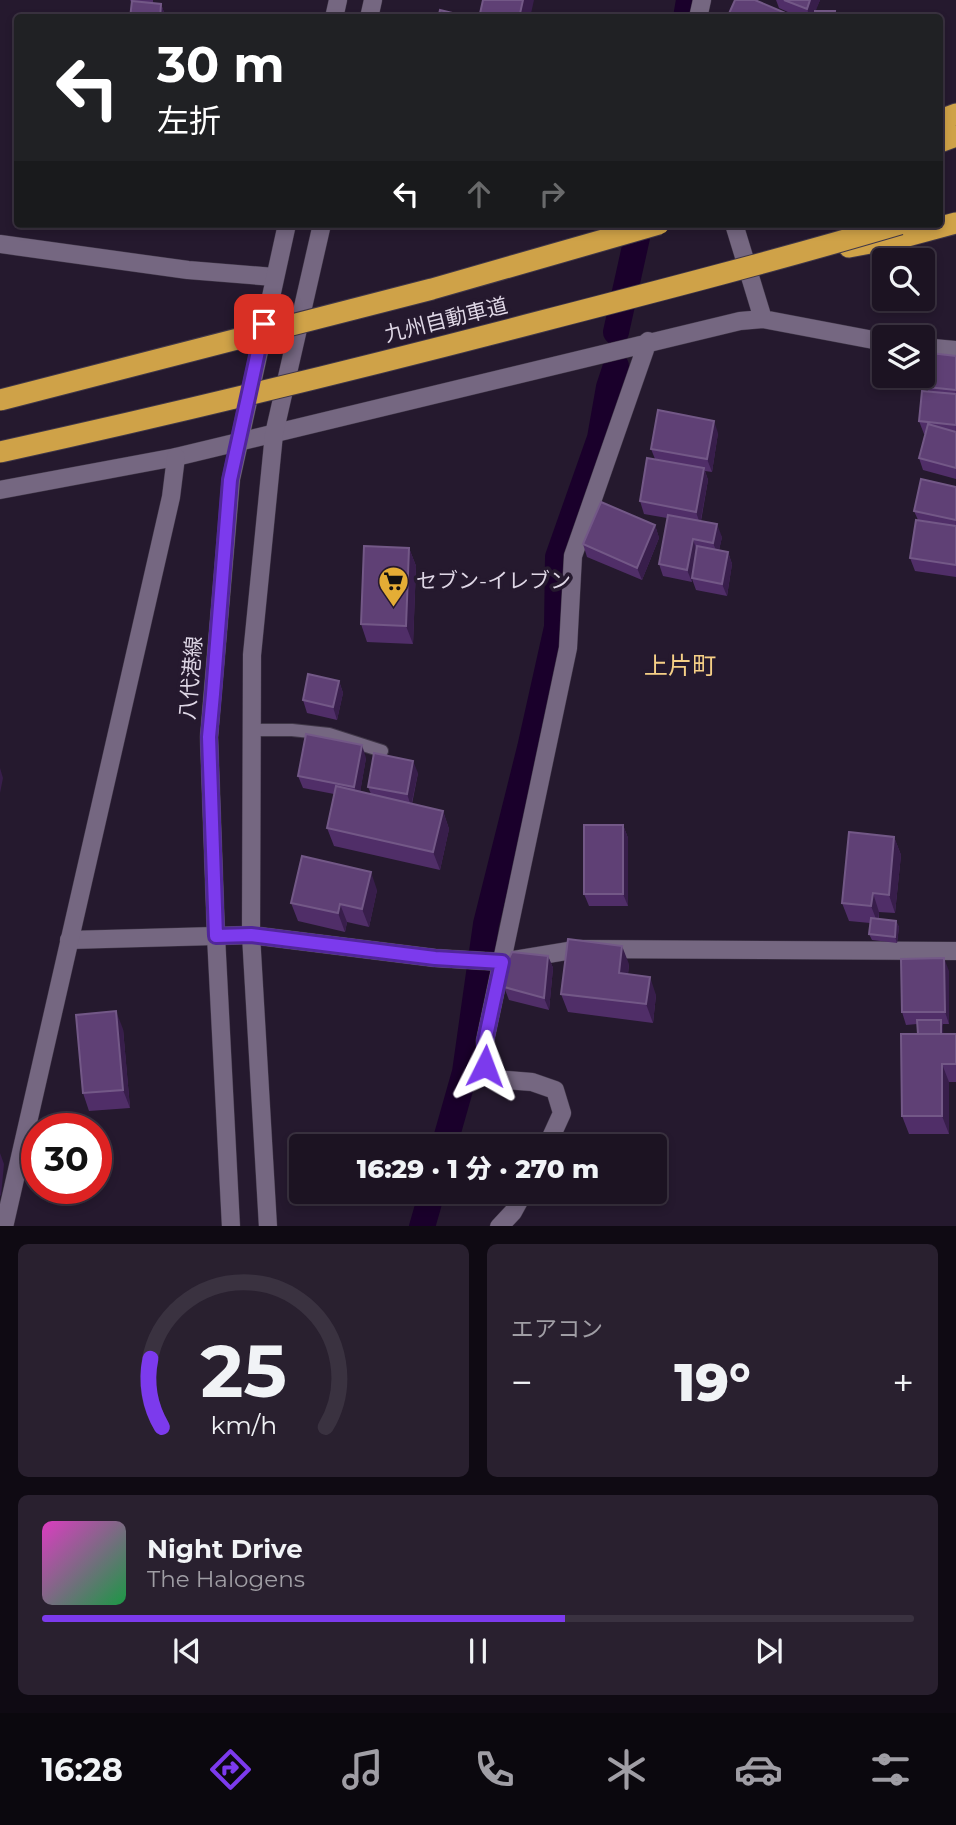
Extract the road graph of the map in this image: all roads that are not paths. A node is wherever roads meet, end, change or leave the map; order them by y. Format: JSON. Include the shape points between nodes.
{"nodes":[{"id":1,"x":286,"y":228,"type":"edge"},
{"id":2,"x":321,"y":228,"type":"edge"},
{"id":3,"x":645,"y":228,"type":"edge"},
{"id":4,"x":735,"y":228,"type":"edge"},
{"id":5,"x":887,"y":228,"type":"edge"},
{"id":6,"x":937,"y":228,"type":"edge"},
{"id":7,"x":0,"y":244,"type":"edge"},
{"id":8,"x":783,"y":259,"type":"junction"},
{"id":9,"x":275,"y":277,"type":"junction"},
{"id":10,"x":763,"y":319,"type":"junction"},
{"id":11,"x":872,"y":340,"type":"edge"},
{"id":12,"x":648,"y":341,"type":"junction"},
{"id":13,"x":935,"y":348,"type":"edge"},
{"id":14,"x":956,"y":350,"type":"edge"},
{"id":15,"x":0,"y":400,"type":"edge"},
{"id":16,"x":274,"y":434,"type":"junction"},
{"id":17,"x":238,"y":443,"type":"junction"},
{"id":18,"x":0,"y":452,"type":"edge"},
{"id":19,"x":176,"y":457,"type":"junction"},
{"id":20,"x":0,"y":490,"type":"edge"},
{"id":21,"x":251,"y":730,"type":"junction"},
{"id":22,"x":382,"y":751,"type":"dead end"},
{"id":23,"x":251,"y":935,"type":"junction"},
{"id":24,"x":216,"y":936,"type":"junction"},
{"id":25,"x":69,"y":940,"type":"junction"},
{"id":26,"x":956,"y":951,"type":"edge"},
{"id":27,"x":502,"y":962,"type":"junction"},
{"id":28,"x":553,"y":1134,"type":"edge"},
{"id":29,"x":517,"y":1204,"type":"edge"},
{"id":30,"x":4,"y":1226,"type":"edge"},
{"id":31,"x":231,"y":1226,"type":"edge"},
{"id":32,"x":268,"y":1226,"type":"edge"},
{"id":33,"x":500,"y":1226,"type":"edge"}],
"edges":[{"from":1,"to":9,"type":"street","name":"八代港線"},
{"from":2,"to":16,"type":"street"},
{"from":3,"to":15,"type":"highway","name":"九州自動車道","bridge":true,"via":[[432,289]]},
{"from":4,"to":10,"type":"street"},
{"from":5,"to":8,"type":"highway","name":"九州自動車道","bridge":true},
{"from":6,"to":8,"type":"highway","bridge":true},
{"from":7,"to":9,"type":"street"},
{"from":8,"to":18,"type":"highway","name":"九州自動車道","bridge":true,"via":[[164,416]]},
{"from":9,"to":17,"type":"street","name":"八代港線"},
{"from":10,"to":11,"type":"street"},
{"from":10,"to":12,"type":"street"},
{"from":12,"to":16,"type":"street"},
{"from":12,"to":27,"type":"street","via":[[573,555],[568,648]]},
{"from":13,"to":14,"type":"street"},
{"from":16,"to":17,"type":"street"},
{"from":16,"to":21,"type":"street","via":[[252,655]]},
{"from":17,"to":19,"type":"street"},
{"from":17,"to":24,"type":"street","name":"八代港線","via":[[230,480],[209,737]]},
{"from":19,"to":20,"type":"street"},
{"from":19,"to":25,"type":"street","via":[[171,497]]},
{"from":21,"to":22,"type":"lane","via":[[330,734]]},
{"from":21,"to":23,"type":"street"},
{"from":23,"to":24,"type":"street"},
{"from":23,"to":27,"type":"street"},
{"from":23,"to":32,"type":"street"},
{"from":24,"to":25,"type":"street"},
{"from":24,"to":31,"type":"street","name":"八代港線"},
{"from":25,"to":30,"type":"street"},
{"from":26,"to":27,"type":"street","via":[[579,949]]},
{"from":27,"to":28,"type":"street","via":[[485,1041],[485,1066],[494,1079],[532,1082],[555,1090],[562,1114]]},
{"from":29,"to":33,"type":"street"}]}
